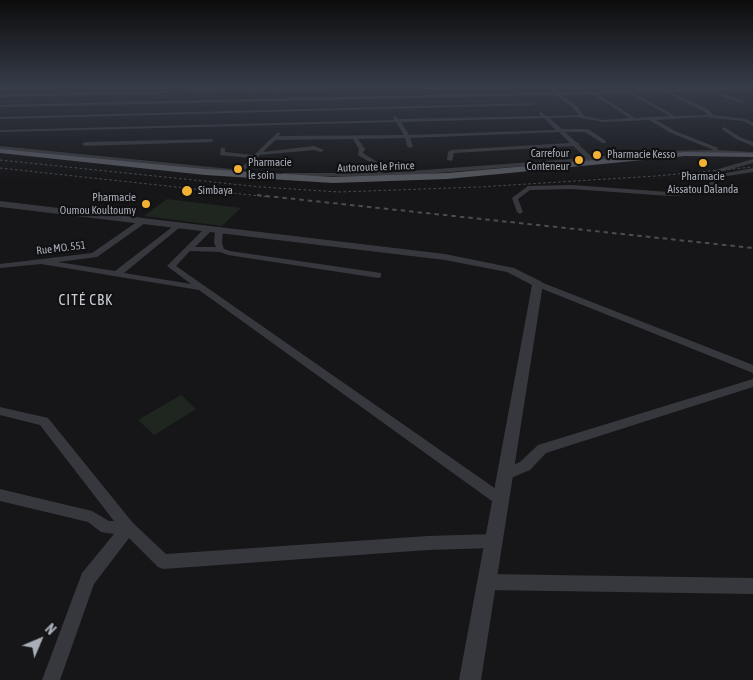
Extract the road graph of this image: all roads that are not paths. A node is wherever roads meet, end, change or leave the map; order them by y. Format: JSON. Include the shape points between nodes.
{"nodes":[{"id":1,"x":19,"y":119,"type":"edge"},
{"id":2,"x":79,"y":119,"type":"edge"},
{"id":3,"x":286,"y":119,"type":"edge"},
{"id":4,"x":460,"y":119,"type":"edge"},
{"id":5,"x":548,"y":119,"type":"edge"},
{"id":6,"x":590,"y":119,"type":"edge"},
{"id":7,"x":625,"y":119,"type":"edge"},
{"id":8,"x":650,"y":119,"type":"edge"},
{"id":9,"x":730,"y":119,"type":"edge"},
{"id":10,"x":397,"y":120,"type":"junction"},
{"id":11,"x":284,"y":123,"type":"junction"},
{"id":12,"x":346,"y":123,"type":"junction"},
{"id":13,"x":753,"y":125,"type":"edge"},
{"id":14,"x":724,"y":128,"type":"dead end"},
{"id":15,"x":66,"y":129,"type":"junction"},
{"id":16,"x":98,"y":129,"type":"junction"},
{"id":17,"x":0,"y":131,"type":"edge"},
{"id":18,"x":562,"y":131,"type":"junction"},
{"id":19,"x":352,"y":136,"type":"junction"},
{"id":20,"x":407,"y":136,"type":"junction"},
{"id":21,"x":274,"y":138,"type":"junction"},
{"id":22,"x":212,"y":140,"type":"dead end"},
{"id":23,"x":604,"y":142,"type":"dead end"},
{"id":24,"x":84,"y":144,"type":"junction"},
{"id":25,"x":577,"y":144,"type":"junction"},
{"id":26,"x":753,"y":144,"type":"edge"},
{"id":27,"x":410,"y":146,"type":"dead end"},
{"id":28,"x":223,"y":149,"type":"dead end"},
{"id":29,"x":0,"y":150,"type":"edge"},
{"id":30,"x":321,"y":150,"type":"dead end"},
{"id":31,"x":66,"y":153,"type":"junction"},
{"id":32,"x":726,"y":153,"type":"junction"},
{"id":33,"x":256,"y":156,"type":"junction"},
{"id":34,"x":753,"y":157,"type":"edge"},
{"id":35,"x":450,"y":160,"type":"dead end"},
{"id":36,"x":593,"y":161,"type":"junction"},
{"id":37,"x":145,"y":164,"type":"junction"},
{"id":38,"x":753,"y":170,"type":"edge"},
{"id":39,"x":238,"y":173,"type":"junction"},
{"id":40,"x":381,"y":176,"type":"junction"},
{"id":41,"x":719,"y":176,"type":"junction"},
{"id":42,"x":0,"y":204,"type":"edge"},
{"id":43,"x":520,"y":212,"type":"dead end"},
{"id":44,"x":144,"y":222,"type":"junction"},
{"id":45,"x":176,"y":226,"type":"junction"},
{"id":46,"x":214,"y":230,"type":"junction"},
{"id":47,"x":190,"y":248,"type":"junction"},
{"id":48,"x":221,"y":250,"type":"junction"},
{"id":49,"x":94,"y":255,"type":"junction"},
{"id":50,"x":40,"y":261,"type":"junction"},
{"id":51,"x":0,"y":266,"type":"edge"},
{"id":52,"x":171,"y":266,"type":"junction"},
{"id":53,"x":76,"y":268,"type":"junction"},
{"id":54,"x":117,"y":274,"type":"junction"},
{"id":55,"x":378,"y":275,"type":"dead end"},
{"id":56,"x":156,"y":280,"type":"junction"},
{"id":57,"x":538,"y":284,"type":"junction"},
{"id":58,"x":204,"y":290,"type":"junction"},
{"id":59,"x":753,"y":369,"type":"edge"},
{"id":60,"x":753,"y":383,"type":"edge"},
{"id":61,"x":0,"y":411,"type":"edge"},
{"id":62,"x":506,"y":474,"type":"junction"},
{"id":63,"x":0,"y":495,"type":"edge"},
{"id":64,"x":501,"y":500,"type":"junction"},
{"id":65,"x":128,"y":528,"type":"junction"},
{"id":66,"x":493,"y":541,"type":"junction"},
{"id":67,"x":486,"y":582,"type":"junction"},
{"id":68,"x":752,"y":587,"type":"edge"},
{"id":69,"x":51,"y":680,"type":"edge"},
{"id":70,"x":470,"y":680,"type":"edge"}],
"edges":[{"from":1,"to":17,"type":"street"},
{"from":2,"to":15,"type":"street"},
{"from":3,"to":11,"type":"street"},
{"from":4,"to":10,"type":"street"},
{"from":5,"to":18,"type":"street"},
{"from":6,"to":7,"type":"street"},
{"from":8,"to":32,"type":"street","via":[[672,132]]},
{"from":9,"to":13,"type":"street"},
{"from":10,"to":12,"type":"street"},
{"from":10,"to":20,"type":"street"},
{"from":11,"to":12,"type":"street"},
{"from":11,"to":16,"type":"street"},
{"from":11,"to":21,"type":"street"},
{"from":12,"to":19,"type":"street"},
{"from":14,"to":26,"type":"street"},
{"from":15,"to":16,"type":"street"},
{"from":15,"to":17,"type":"street"},
{"from":16,"to":24,"type":"street"},
{"from":18,"to":20,"type":"street"},
{"from":18,"to":23,"type":"street","via":[[589,131]]},
{"from":18,"to":25,"type":"street"},
{"from":19,"to":20,"type":"street"},
{"from":19,"to":21,"type":"street"},
{"from":19,"to":40,"type":"street","via":[[362,149],[360,154],[375,162]]},
{"from":20,"to":27,"type":"street"},
{"from":21,"to":33,"type":"street"},
{"from":22,"to":24,"type":"street"},
{"from":24,"to":31,"type":"street"},
{"from":25,"to":35,"type":"street","via":[[451,152]]},
{"from":25,"to":36,"type":"street"},
{"from":28,"to":33,"type":"street","via":[[222,154]]},
{"from":29,"to":31,"type":"street"},
{"from":29,"to":34,"type":"main road","name":"Autoroute le Prince","via":[[268,180],[332,182],[449,178],[677,158]]},
{"from":29,"to":37,"type":"main road","name":"Autoroute le Prince"},
{"from":30,"to":33,"type":"street","via":[[314,148]]},
{"from":31,"to":37,"type":"street"},
{"from":32,"to":34,"type":"main road","name":"Autoroute le Prince"},
{"from":32,"to":36,"type":"main road","name":"Autoroute le Prince"},
{"from":33,"to":39,"type":"street"},
{"from":34,"to":41,"type":"street","via":[[717,171]]},
{"from":36,"to":39,"type":"main road","name":"Autoroute le Prince","via":[[399,178],[333,180]]},
{"from":36,"to":40,"type":"street"},
{"from":37,"to":39,"type":"main road","name":"Autoroute le Prince"},
{"from":38,"to":41,"type":"street"},
{"from":39,"to":40,"type":"street"},
{"from":41,"to":43,"type":"street","via":[[705,192],[669,194],[572,187],[528,188],[515,198]]},
{"from":42,"to":44,"type":"street"},
{"from":44,"to":45,"type":"street"},
{"from":44,"to":49,"type":"street","name":"Rue MO. 551"},
{"from":45,"to":46,"type":"street"},
{"from":45,"to":54,"type":"street"},
{"from":46,"to":47,"type":"street"},
{"from":46,"to":48,"type":"street"},
{"from":46,"to":57,"type":"street","via":[[444,257],[510,270]]},
{"from":47,"to":48,"type":"street"},
{"from":47,"to":52,"type":"street"},
{"from":48,"to":55,"type":"street"},
{"from":49,"to":50,"type":"street","name":"Rue MO. 551"},
{"from":49,"to":53,"type":"street"},
{"from":50,"to":51,"type":"street","name":"Rue MO. 551"},
{"from":50,"to":53,"type":"street"},
{"from":52,"to":56,"type":"street"},
{"from":52,"to":58,"type":"street"},
{"from":53,"to":54,"type":"street"},
{"from":54,"to":56,"type":"street"},
{"from":56,"to":58,"type":"street"},
{"from":57,"to":59,"type":"street"},
{"from":57,"to":62,"type":"street"},
{"from":58,"to":64,"type":"street"},
{"from":60,"to":62,"type":"street","via":[[553,445],[542,450],[525,466]]},
{"from":61,"to":65,"type":"street","via":[[44,421]]},
{"from":62,"to":64,"type":"street"},
{"from":63,"to":65,"type":"street","via":[[92,517],[106,527]]},
{"from":64,"to":66,"type":"street"},
{"from":65,"to":66,"type":"street","via":[[163,562]]},
{"from":65,"to":69,"type":"street","via":[[88,579]]},
{"from":66,"to":67,"type":"street"},
{"from":67,"to":68,"type":"street"},
{"from":67,"to":70,"type":"street"}]}
